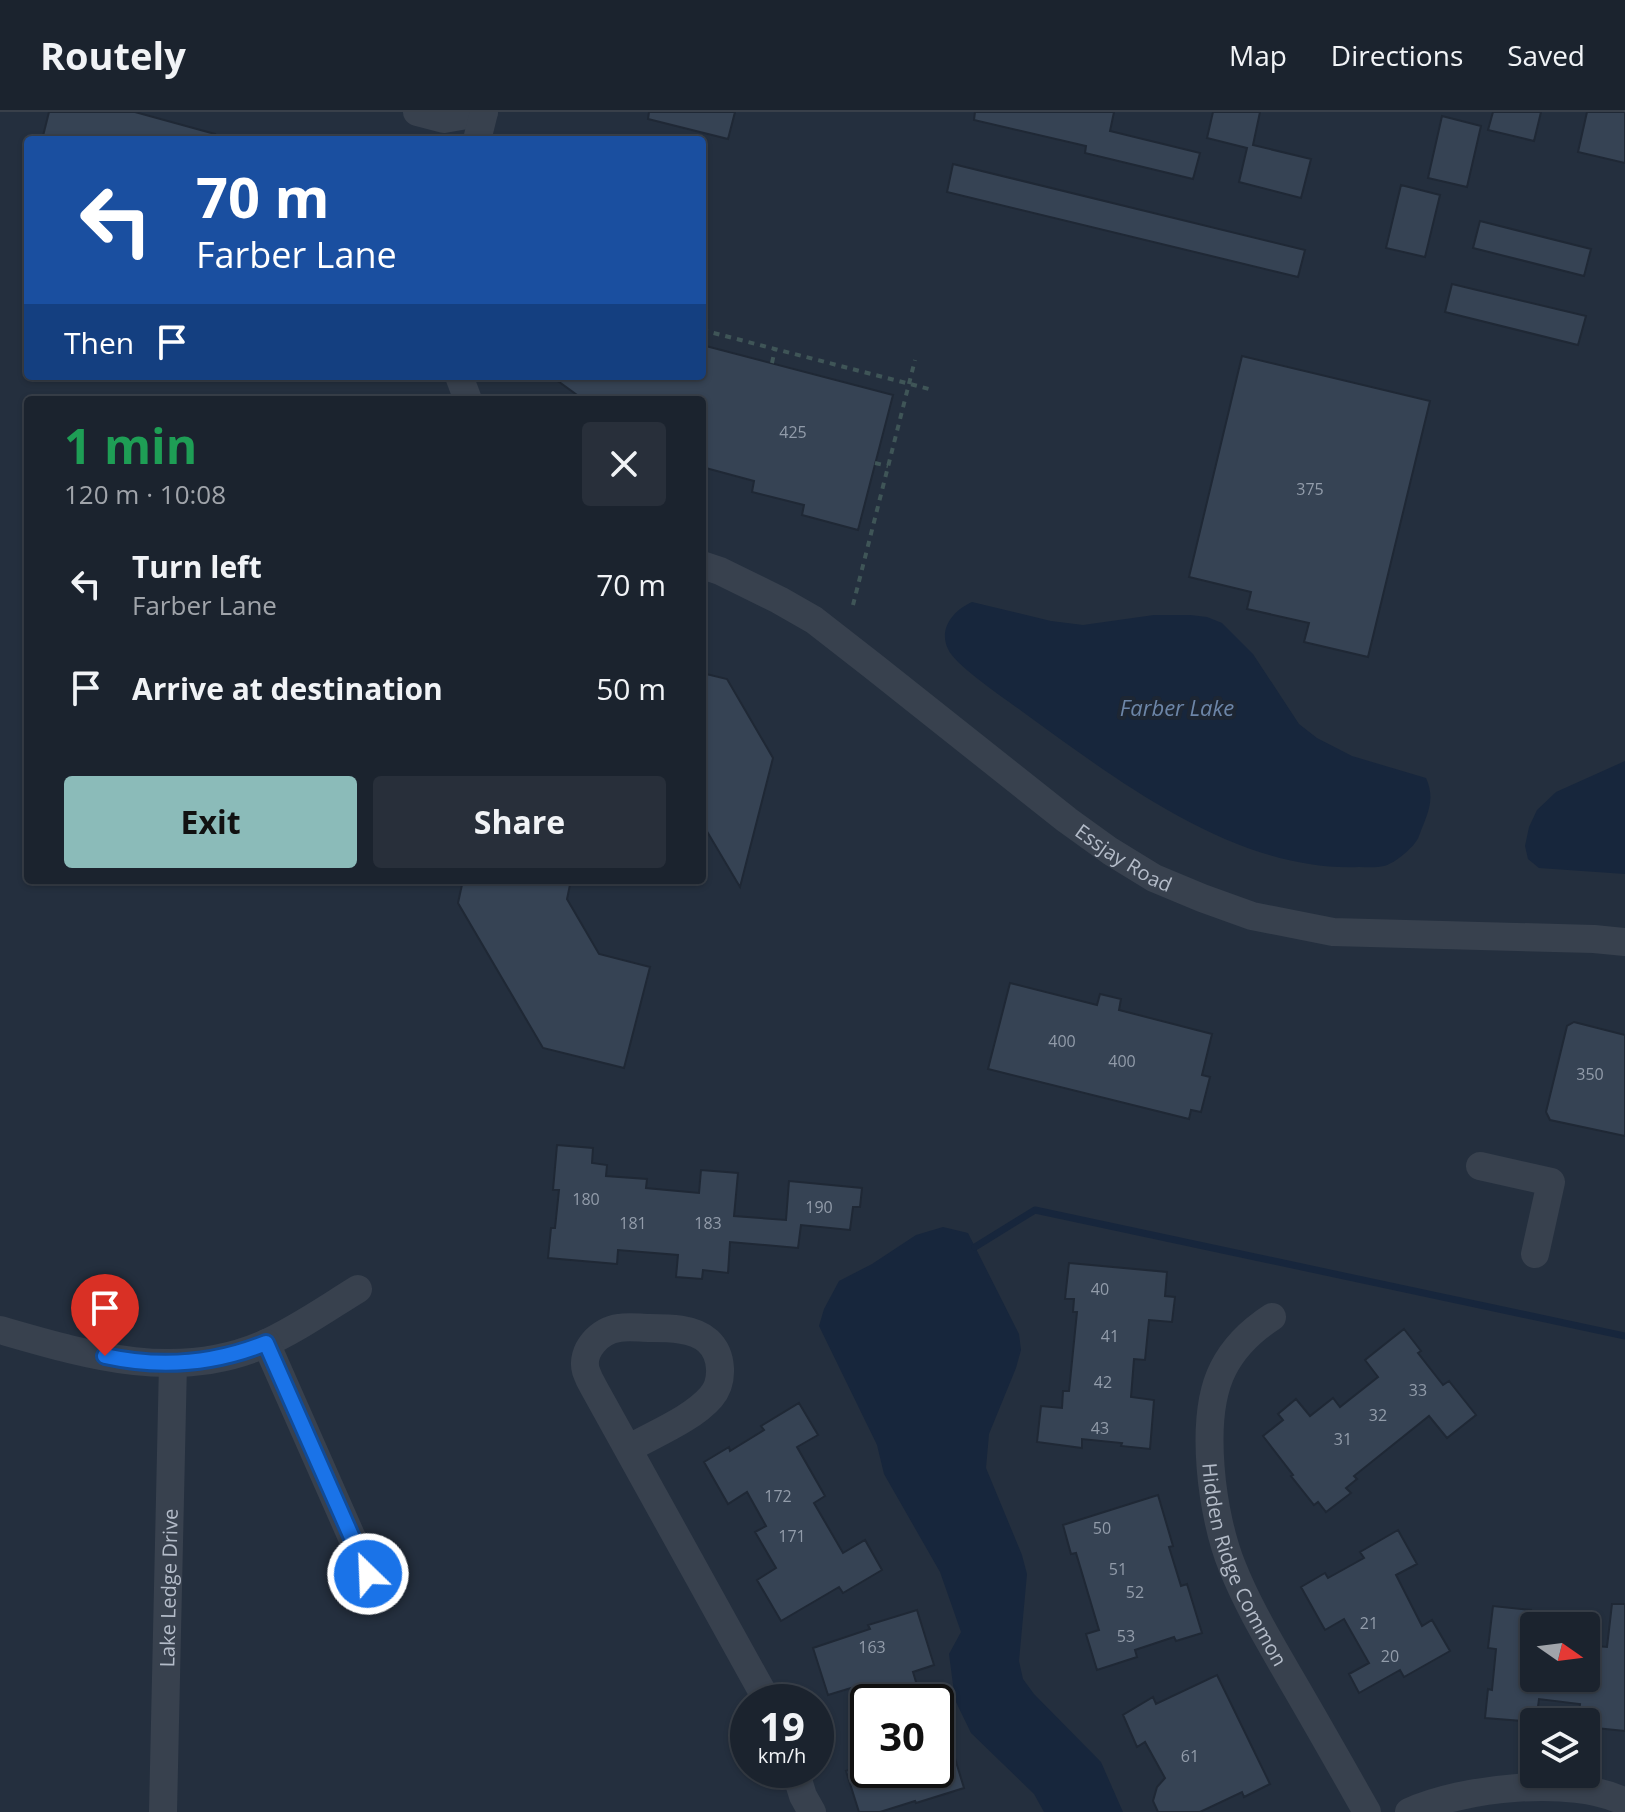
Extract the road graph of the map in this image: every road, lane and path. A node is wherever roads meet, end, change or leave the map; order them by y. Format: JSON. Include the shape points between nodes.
{"nodes":[{"id":1,"x":417,"y":112,"type":"edge"},
{"id":2,"x":484,"y":112,"type":"edge"},
{"id":3,"x":478,"y":136,"type":"edge"},
{"id":4,"x":706,"y":331,"type":"edge"},
{"id":5,"x":775,"y":349,"type":"junction"},
{"id":6,"x":915,"y":360,"type":"dead end"},
{"id":7,"x":772,"y":363,"type":"dead end"},
{"id":8,"x":910,"y":383,"type":"junction"},
{"id":9,"x":933,"y":390,"type":"dead end"},
{"id":10,"x":875,"y":463,"type":"dead end"},
{"id":11,"x":888,"y":466,"type":"junction"},
{"id":12,"x":706,"y":566,"type":"edge"},
{"id":13,"x":853,"y":605,"type":"dead end"},
{"id":14,"x":1625,"y":942,"type":"edge"},
{"id":15,"x":1480,"y":1166,"type":"dead end"},
{"id":16,"x":1535,"y":1254,"type":"dead end"},
{"id":17,"x":358,"y":1289,"type":"dead end"},
{"id":18,"x":1272,"y":1317,"type":"dead end"},
{"id":19,"x":0,"y":1330,"type":"edge"},
{"id":20,"x":266,"y":1343,"type":"junction"},
{"id":21,"x":173,"y":1363,"type":"junction"},
{"id":22,"x":628,"y":1449,"type":"junction"},
{"id":23,"x":368,"y":1574,"type":"dead end"},
{"id":24,"x":758,"y":1684,"type":"edge"},
{"id":25,"x":801,"y":1788,"type":"edge"},
{"id":26,"x":1625,"y":1802,"type":"edge"},
{"id":27,"x":163,"y":1812,"type":"edge"},
{"id":28,"x":812,"y":1812,"type":"edge"},
{"id":29,"x":1367,"y":1812,"type":"edge"},
{"id":30,"x":1409,"y":1812,"type":"edge"}],
"edges":[{"from":1,"to":2,"type":"street","via":[[444,119]]},
{"from":2,"to":3,"type":"street"},
{"from":4,"to":5,"type":"path"},
{"from":5,"to":7,"type":"path"},
{"from":5,"to":8,"type":"path"},
{"from":6,"to":8,"type":"path"},
{"from":8,"to":9,"type":"path"},
{"from":8,"to":11,"type":"path"},
{"from":10,"to":11,"type":"path"},
{"from":11,"to":13,"type":"path"},
{"from":12,"to":14,"type":"street","name":"Essjay Road","via":[[814,620],[1110,851],[1154,878],[1202,898],[1252,916],[1333,932]]},
{"from":15,"to":16,"type":"street","via":[[1551,1182]]},
{"from":17,"to":20,"type":"street"},
{"from":18,"to":29,"type":"street","name":"Hidden Ridge Common","via":[[1238,1345],[1214,1393],[1211,1472],[1218,1519],[1249,1606]]},
{"from":19,"to":21,"type":"street","via":[[130,1362]]},
{"from":20,"to":21,"type":"street","via":[[213,1360]]},
{"from":20,"to":23,"type":"street"},
{"from":21,"to":27,"type":"street","name":"Lake Ledge Drive"},
{"from":22,"to":22,"type":"street","via":[[712,1396],[721,1369],[708,1340],[691,1332],[620,1327],[593,1341],[585,1369]]},
{"from":22,"to":24,"type":"street"},
{"from":25,"to":28,"type":"street"},
{"from":26,"to":30,"type":"street","via":[[1586,1790],[1531,1788],[1451,1797]]}]}
